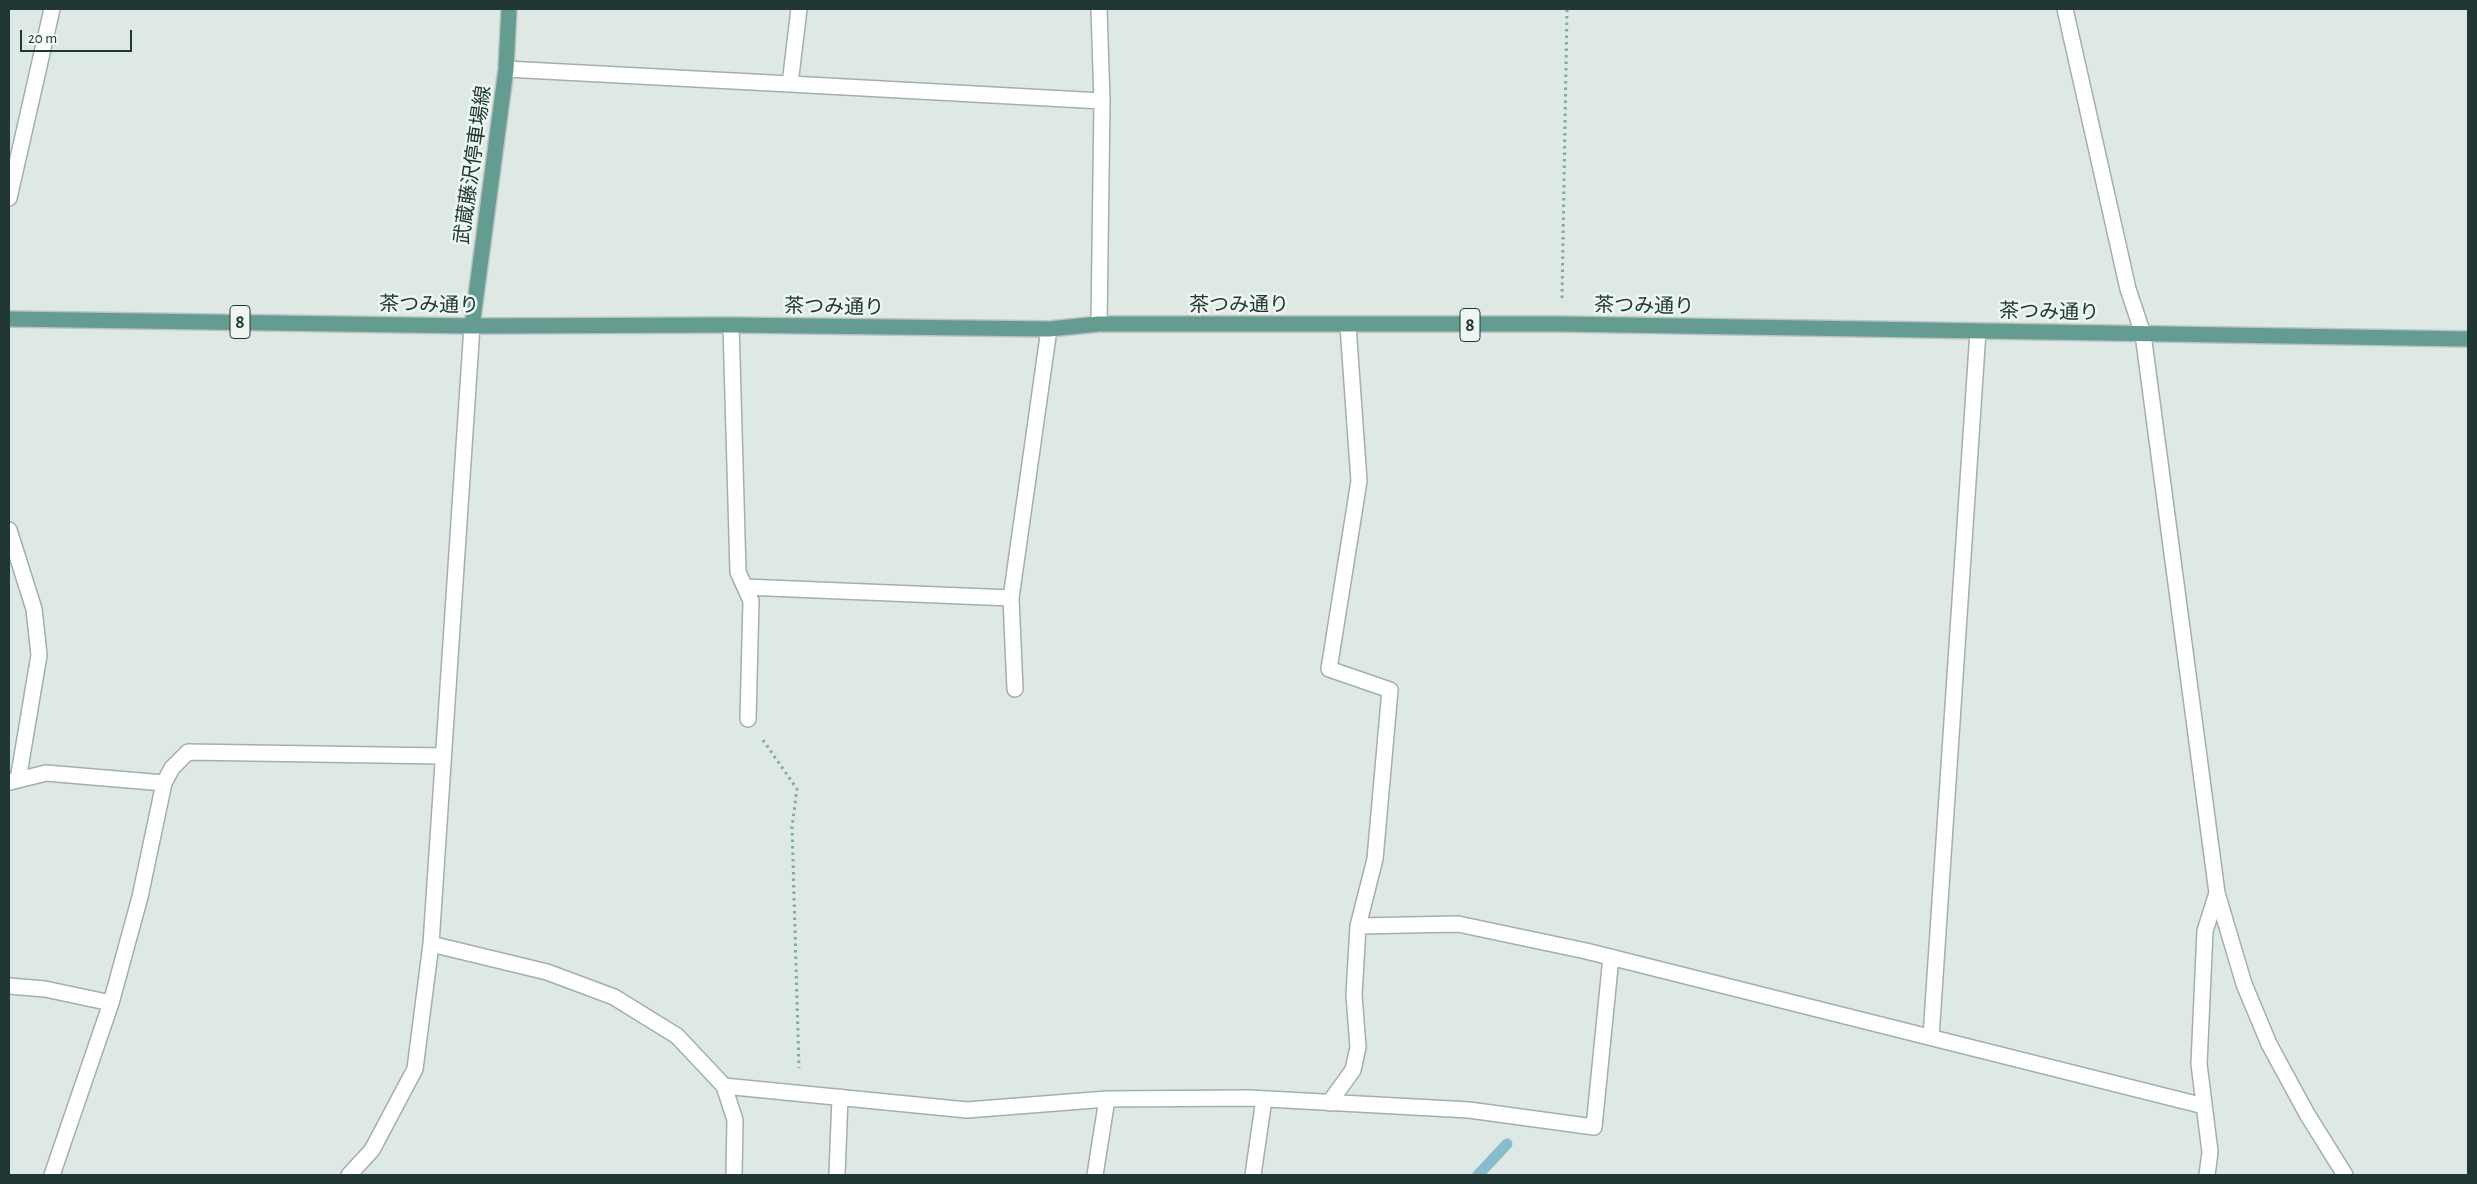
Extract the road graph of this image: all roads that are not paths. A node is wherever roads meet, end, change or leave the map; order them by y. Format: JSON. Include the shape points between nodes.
{"nodes":[{"id":1,"x":52,"y":9,"type":"edge"},
{"id":2,"x":509,"y":9,"type":"edge"},
{"id":3,"x":799,"y":9,"type":"edge"},
{"id":4,"x":1099,"y":9,"type":"edge"},
{"id":5,"x":2065,"y":9,"type":"edge"},
{"id":6,"x":506,"y":69,"type":"junction"},
{"id":7,"x":790,"y":84,"type":"junction"},
{"id":8,"x":1102,"y":101,"type":"junction"},
{"id":9,"x":9,"y":198,"type":"edge"},
{"id":10,"x":9,"y":319,"type":"edge"},
{"id":11,"x":1099,"y":324,"type":"junction"},
{"id":12,"x":731,"y":325,"type":"junction"},
{"id":13,"x":472,"y":326,"type":"junction"},
{"id":14,"x":1348,"y":326,"type":"junction"},
{"id":15,"x":1049,"y":329,"type":"junction"},
{"id":16,"x":1978,"y":332,"type":"junction"},
{"id":17,"x":2143,"y":334,"type":"junction"},
{"id":18,"x":2468,"y":339,"type":"edge"},
{"id":19,"x":9,"y":530,"type":"edge"},
{"id":20,"x":744,"y":587,"type":"junction"},
{"id":21,"x":1011,"y":598,"type":"junction"},
{"id":22,"x":1015,"y":689,"type":"dead end"},
{"id":23,"x":748,"y":720,"type":"road end"},
{"id":24,"x":443,"y":756,"type":"junction"},
{"id":25,"x":14,"y":782,"type":"edge"},
{"id":26,"x":164,"y":783,"type":"junction"},
{"id":27,"x":2217,"y":893,"type":"junction"},
{"id":28,"x":1358,"y":926,"type":"junction"},
{"id":29,"x":431,"y":944,"type":"junction"},
{"id":30,"x":1611,"y":957,"type":"junction"},
{"id":31,"x":9,"y":986,"type":"edge"},
{"id":32,"x":111,"y":1002,"type":"junction"},
{"id":33,"x":1930,"y":1037,"type":"junction"},
{"id":34,"x":724,"y":1086,"type":"junction"},
{"id":35,"x":840,"y":1097,"type":"junction"},
{"id":36,"x":1107,"y":1099,"type":"junction"},
{"id":37,"x":1264,"y":1099,"type":"junction"},
{"id":38,"x":1329,"y":1103,"type":"junction"},
{"id":39,"x":2204,"y":1106,"type":"junction"},
{"id":40,"x":52,"y":1175,"type":"edge"},
{"id":41,"x":349,"y":1175,"type":"edge"},
{"id":42,"x":734,"y":1175,"type":"edge"},
{"id":43,"x":837,"y":1175,"type":"edge"},
{"id":44,"x":1096,"y":1175,"type":"edge"},
{"id":45,"x":1253,"y":1175,"type":"edge"},
{"id":46,"x":2207,"y":1175,"type":"edge"},
{"id":47,"x":2345,"y":1175,"type":"edge"}],
"edges":[{"from":1,"to":9,"type":"street"},
{"from":2,"to":6,"type":"main road","name":"武蔵藤沢停車場線"},
{"from":3,"to":7,"type":"street"},
{"from":4,"to":8,"type":"street"},
{"from":5,"to":17,"type":"street","via":[[2128,289]]},
{"from":6,"to":7,"type":"street"},
{"from":6,"to":13,"type":"main road","name":"武蔵藤沢停車場線"},
{"from":7,"to":8,"type":"street"},
{"from":8,"to":11,"type":"street"},
{"from":10,"to":13,"type":"main road","name":"茶つみ通り","number":"8"},
{"from":11,"to":14,"type":"main road","name":"茶つみ通り","number":"8"},
{"from":11,"to":15,"type":"main road","name":"茶つみ通り","number":"8"},
{"from":12,"to":13,"type":"main road","name":"茶つみ通り","number":"8"},
{"from":12,"to":15,"type":"main road","name":"茶つみ通り","number":"8"},
{"from":12,"to":20,"type":"street","via":[[738,572]]},
{"from":13,"to":24,"type":"street"},
{"from":14,"to":16,"type":"main road","name":"茶つみ通り","number":"8","via":[[1561,324]]},
{"from":14,"to":28,"type":"street","via":[[1359,481],[1329,669],[1390,690],[1375,859]]},
{"from":15,"to":21,"type":"street"},
{"from":16,"to":17,"type":"main road","name":"茶つみ通り","number":"8"},
{"from":16,"to":33,"type":"street"},
{"from":17,"to":18,"type":"main road","name":"茶つみ通り","number":"8"},
{"from":17,"to":27,"type":"street"},
{"from":19,"to":25,"type":"street","via":[[34,609],[39,655]]},
{"from":20,"to":21,"type":"street"},
{"from":20,"to":23,"type":"street","via":[[751,602]]},
{"from":21,"to":22,"type":"street"},
{"from":24,"to":26,"type":"street","via":[[188,752],[172,768]]},
{"from":24,"to":29,"type":"street"},
{"from":25,"to":26,"type":"street","via":[[46,773]]},
{"from":26,"to":32,"type":"street","via":[[140,897]]},
{"from":27,"to":39,"type":"street","via":[[2205,932],[2199,1064]]},
{"from":27,"to":47,"type":"street","via":[[2244,984],[2269,1044]]},
{"from":28,"to":30,"type":"street","via":[[1458,924]]},
{"from":28,"to":38,"type":"street","via":[[1354,995],[1358,1047],[1353,1070]]},
{"from":29,"to":34,"type":"street","via":[[547,972],[614,997],[678,1036]]},
{"from":29,"to":41,"type":"street","via":[[415,1069],[372,1150]]},
{"from":30,"to":33,"type":"street"},
{"from":30,"to":38,"type":"street","via":[[1594,1128],[1469,1110]]},
{"from":31,"to":32,"type":"street","via":[[45,989]]},
{"from":32,"to":40,"type":"street"},
{"from":33,"to":39,"type":"street"},
{"from":34,"to":35,"type":"street"},
{"from":34,"to":42,"type":"street","via":[[735,1120]]},
{"from":35,"to":36,"type":"street","via":[[967,1110]]},
{"from":35,"to":43,"type":"street"},
{"from":36,"to":37,"type":"street"},
{"from":36,"to":44,"type":"street"},
{"from":37,"to":38,"type":"street"},
{"from":37,"to":45,"type":"street"},
{"from":39,"to":46,"type":"street","via":[[2210,1152]]}]}
